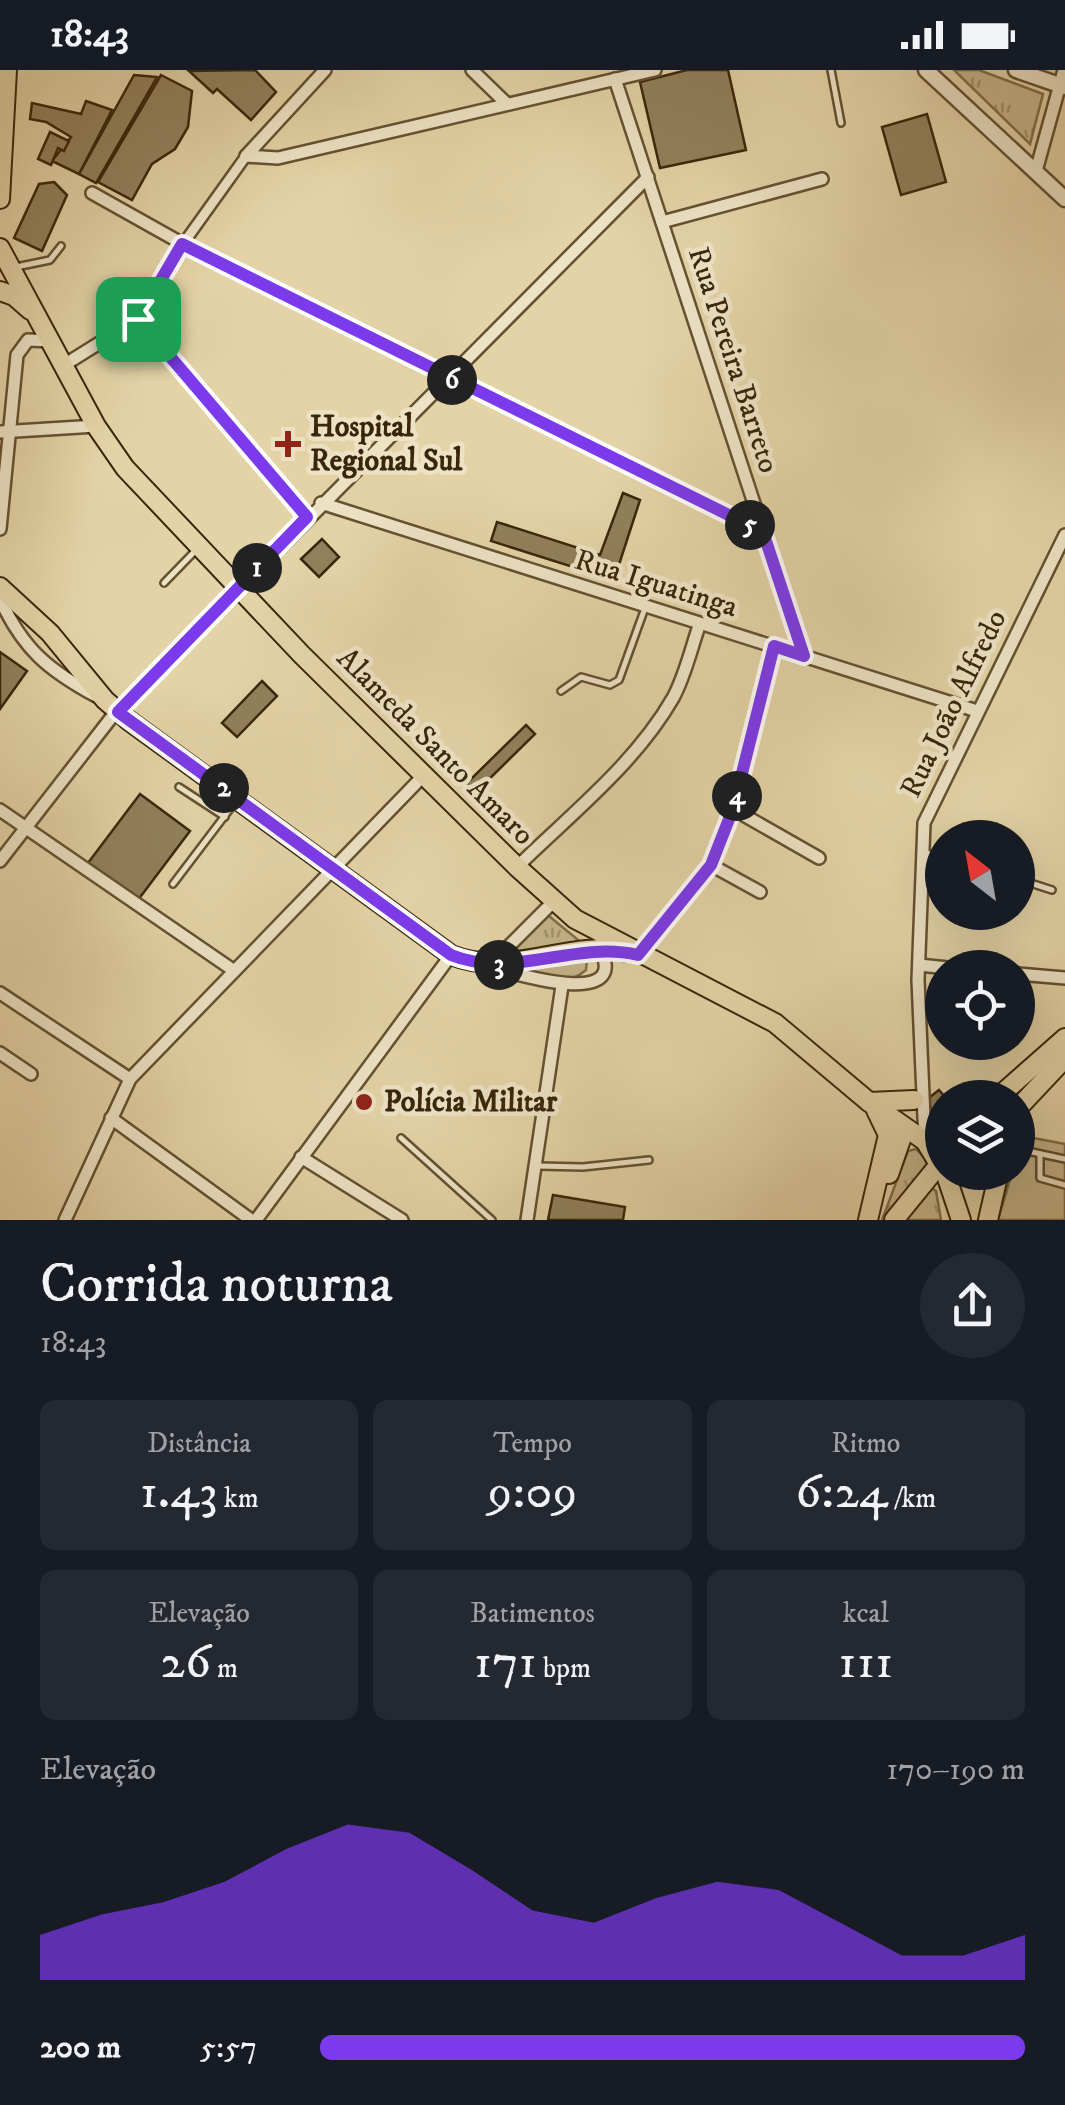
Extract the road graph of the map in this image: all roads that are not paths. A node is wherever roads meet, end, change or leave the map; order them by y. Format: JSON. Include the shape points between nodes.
{"nodes":[{"id":1,"x":325,"y":70,"type":"edge"},
{"id":2,"x":472,"y":70,"type":"edge"},
{"id":3,"x":655,"y":70,"type":"edge"},
{"id":4,"x":831,"y":70,"type":"edge"},
{"id":5,"x":926,"y":70,"type":"edge"},
{"id":6,"x":1016,"y":70,"type":"edge"},
{"id":7,"x":1064,"y":70,"type":"edge"},
{"id":8,"x":940,"y":77,"type":"edge"},
{"id":9,"x":616,"y":79,"type":"junction"},
{"id":10,"x":4,"y":81,"type":"edge"},
{"id":11,"x":1062,"y":87,"type":"edge"},
{"id":12,"x":506,"y":103,"type":"junction"},
{"id":13,"x":842,"y":124,"type":"dead end"},
{"id":14,"x":246,"y":156,"type":"junction"},
{"id":15,"x":1036,"y":172,"type":"junction"},
{"id":16,"x":648,"y":178,"type":"junction"},
{"id":17,"x":822,"y":178,"type":"dead end"},
{"id":18,"x":92,"y":193,"type":"dead end"},
{"id":19,"x":0,"y":198,"type":"edge"},
{"id":20,"x":1065,"y":200,"type":"edge"},
{"id":21,"x":662,"y":222,"type":"junction"},
{"id":22,"x":182,"y":244,"type":"junction"},
{"id":23,"x":61,"y":246,"type":"dead end"},
{"id":24,"x":0,"y":248,"type":"edge"},
{"id":25,"x":13,"y":268,"type":"junction"},
{"id":26,"x":0,"y":291,"type":"edge"},
{"id":27,"x":38,"y":316,"type":"junction"},
{"id":28,"x":138,"y":319,"type":"junction"},
{"id":29,"x":52,"y":341,"type":"junction"},
{"id":30,"x":64,"y":365,"type":"junction"},
{"id":31,"x":448,"y":378,"type":"junction"},
{"id":32,"x":96,"y":426,"type":"junction"},
{"id":33,"x":5,"y":432,"type":"edge"},
{"id":34,"x":321,"y":503,"type":"junction"},
{"id":35,"x":307,"y":517,"type":"junction"},
{"id":36,"x":0,"y":529,"type":"edge"},
{"id":37,"x":763,"y":532,"type":"junction"},
{"id":38,"x":1065,"y":535,"type":"edge"},
{"id":39,"x":199,"y":546,"type":"junction"},
{"id":40,"x":164,"y":582,"type":"dead end"},
{"id":41,"x":0,"y":587,"type":"edge"},
{"id":42,"x":238,"y":587,"type":"junction"},
{"id":43,"x":0,"y":599,"type":"edge"},
{"id":44,"x":645,"y":608,"type":"junction"},
{"id":45,"x":699,"y":626,"type":"junction"},
{"id":46,"x":774,"y":646,"type":"junction"},
{"id":47,"x":804,"y":656,"type":"junction"},
{"id":48,"x":562,"y":691,"type":"dead end"},
{"id":49,"x":111,"y":706,"type":"junction"},
{"id":50,"x":977,"y":712,"type":"junction"},
{"id":51,"x":424,"y":775,"type":"junction"},
{"id":52,"x":178,"y":786,"type":"dead end"},
{"id":53,"x":238,"y":798,"type":"junction"},
{"id":54,"x":733,"y":809,"type":"junction"},
{"id":55,"x":0,"y":810,"type":"edge"},
{"id":56,"x":225,"y":817,"type":"junction"},
{"id":57,"x":24,"y":827,"type":"junction"},
{"id":58,"x":922,"y":852,"type":"junction"},
{"id":59,"x":925,"y":853,"type":"edge"},
{"id":60,"x":819,"y":858,"type":"dead end"},
{"id":61,"x":0,"y":860,"type":"edge"},
{"id":62,"x":711,"y":865,"type":"junction"},
{"id":63,"x":517,"y":866,"type":"junction"},
{"id":64,"x":332,"y":870,"type":"junction"},
{"id":65,"x":173,"y":884,"type":"dead end"},
{"id":66,"x":1035,"y":884,"type":"edge"},
{"id":67,"x":1052,"y":890,"type":"dead end"},
{"id":68,"x":760,"y":892,"type":"dead end"},
{"id":69,"x":554,"y":901,"type":"junction"},
{"id":70,"x":575,"y":918,"type":"junction"},
{"id":71,"x":601,"y":949,"type":"junction"},
{"id":72,"x":451,"y":955,"type":"junction"},
{"id":73,"x":638,"y":955,"type":"junction"},
{"id":74,"x":919,"y":965,"type":"junction"},
{"id":75,"x":487,"y":966,"type":"junction"},
{"id":76,"x":925,"y":966,"type":"edge"},
{"id":77,"x":233,"y":970,"type":"junction"},
{"id":78,"x":1035,"y":975,"type":"edge"},
{"id":79,"x":1065,"y":978,"type":"edge"},
{"id":80,"x":562,"y":986,"type":"junction"},
{"id":81,"x":0,"y":993,"type":"edge"},
{"id":82,"x":1065,"y":1038,"type":"edge"},
{"id":83,"x":0,"y":1053,"type":"edge"},
{"id":84,"x":1065,"y":1058,"type":"edge"},
{"id":85,"x":31,"y":1074,"type":"dead end"},
{"id":86,"x":1057,"y":1074,"type":"edge"},
{"id":87,"x":130,"y":1079,"type":"junction"},
{"id":88,"x":1017,"y":1080,"type":"edge"},
{"id":89,"x":917,"y":1092,"type":"junction"},
{"id":90,"x":1035,"y":1093,"type":"edge"},
{"id":91,"x":869,"y":1102,"type":"junction"},
{"id":92,"x":925,"y":1114,"type":"edge"},
{"id":93,"x":111,"y":1118,"type":"junction"},
{"id":94,"x":905,"y":1128,"type":"junction"},
{"id":95,"x":925,"y":1135,"type":"edge"},
{"id":96,"x":401,"y":1138,"type":"dead end"},
{"id":97,"x":1035,"y":1153,"type":"edge"},
{"id":98,"x":1040,"y":1154,"type":"junction"},
{"id":99,"x":301,"y":1157,"type":"junction"},
{"id":100,"x":1065,"y":1159,"type":"edge"},
{"id":101,"x":649,"y":1160,"type":"dead end"},
{"id":102,"x":535,"y":1166,"type":"junction"},
{"id":103,"x":925,"y":1186,"type":"edge"},
{"id":104,"x":1065,"y":1186,"type":"edge"},
{"id":105,"x":950,"y":1190,"type":"edge"},
{"id":106,"x":995,"y":1190,"type":"edge"},
{"id":107,"x":65,"y":1220,"type":"edge"},
{"id":108,"x":253,"y":1220,"type":"edge"},
{"id":109,"x":402,"y":1220,"type":"edge"},
{"id":110,"x":492,"y":1220,"type":"edge"},
{"id":111,"x":527,"y":1220,"type":"edge"},
{"id":112,"x":870,"y":1220,"type":"edge"},
{"id":113,"x":894,"y":1220,"type":"edge"},
{"id":114,"x":961,"y":1220,"type":"edge"},
{"id":115,"x":988,"y":1220,"type":"edge"}],
"edges":[{"from":1,"to":14,"type":"street"},
{"from":2,"to":12,"type":"street"},
{"from":3,"to":9,"type":"street"},
{"from":4,"to":13,"type":"lane"},
{"from":5,"to":8,"type":"street"},
{"from":6,"to":11,"type":"street"},
{"from":7,"to":11,"type":"street"},
{"from":8,"to":15,"type":"street"},
{"from":9,"to":12,"type":"street"},
{"from":9,"to":16,"type":"street","name":"Rua Pereira Barreto"},
{"from":10,"to":19,"type":"main road"},
{"from":11,"to":15,"type":"street"},
{"from":12,"to":14,"type":"street","via":[[278,158]]},
{"from":14,"to":22,"type":"street"},
{"from":15,"to":20,"type":"street"},
{"from":16,"to":21,"type":"street","name":"Rua Pereira Barreto"},
{"from":16,"to":31,"type":"street"},
{"from":17,"to":21,"type":"street"},
{"from":18,"to":22,"type":"street"},
{"from":21,"to":37,"type":"street","name":"Rua Pereira Barreto"},
{"from":22,"to":28,"type":"street"},
{"from":22,"to":31,"type":"street"},
{"from":23,"to":25,"type":"lane","via":[[50,260]]},
{"from":24,"to":25,"type":"main road","name":"Alameda Santo Amaro"},
{"from":25,"to":27,"type":"main road","name":"Alameda Santo Amaro"},
{"from":26,"to":27,"type":"main road"},
{"from":27,"to":29,"type":"main road","name":"Alameda Santo Amaro"},
{"from":28,"to":30,"type":"street"},
{"from":28,"to":35,"type":"street"},
{"from":29,"to":30,"type":"main road","name":"Alameda Santo Amaro"},
{"from":29,"to":33,"type":"street","via":[[35,338],[19,347]]},
{"from":30,"to":32,"type":"main road","name":"Alameda Santo Amaro"},
{"from":31,"to":34,"type":"street"},
{"from":31,"to":37,"type":"street"},
{"from":32,"to":33,"type":"street"},
{"from":32,"to":39,"type":"main road","name":"Alameda Santo Amaro"},
{"from":33,"to":36,"type":"street"},
{"from":34,"to":35,"type":"street"},
{"from":34,"to":44,"type":"street","name":"Rua Iguatinga"},
{"from":35,"to":42,"type":"street"},
{"from":37,"to":47,"type":"street","name":"Rua Pereira Barreto"},
{"from":38,"to":50,"type":"street","name":"Rua João Alfredo"},
{"from":39,"to":40,"type":"lane"},
{"from":39,"to":42,"type":"main road","name":"Alameda Santo Amaro"},
{"from":41,"to":49,"type":"main road","via":[[50,633]]},
{"from":42,"to":49,"type":"street"},
{"from":42,"to":51,"type":"main road","name":"Alameda Santo Amaro"},
{"from":43,"to":49,"type":"street","via":[[18,639]]},
{"from":44,"to":45,"type":"street","name":"Rua Iguatinga"},
{"from":44,"to":48,"type":"lane","via":[[618,680],[610,685],[581,677]]},
{"from":45,"to":46,"type":"street","name":"Rua Iguatinga"},
{"from":45,"to":63,"type":"street","via":[[675,694],[654,726]]},
{"from":46,"to":47,"type":"street","name":"Rua Iguatinga"},
{"from":46,"to":54,"type":"street"},
{"from":47,"to":50,"type":"street","name":"Rua Iguatinga"},
{"from":49,"to":53,"type":"main road"},
{"from":49,"to":57,"type":"street"},
{"from":50,"to":58,"type":"street","name":"Rua João Alfredo","via":[[928,809]]},
{"from":51,"to":63,"type":"main road","name":"Alameda Santo Amaro"},
{"from":51,"to":64,"type":"street"},
{"from":52,"to":56,"type":"lane"},
{"from":53,"to":56,"type":"lane"},
{"from":53,"to":64,"type":"main road"},
{"from":54,"to":60,"type":"street"},
{"from":54,"to":62,"type":"street"},
{"from":55,"to":57,"type":"street"},
{"from":56,"to":65,"type":"lane"},
{"from":57,"to":61,"type":"street"},
{"from":57,"to":77,"type":"street"},
{"from":58,"to":59,"type":"lane"},
{"from":58,"to":74,"type":"street","name":"Rua João Alfredo"},
{"from":62,"to":68,"type":"street"},
{"from":62,"to":73,"type":"street"},
{"from":63,"to":69,"type":"main road","name":"Alameda Santo Amaro"},
{"from":64,"to":72,"type":"main road"},
{"from":64,"to":77,"type":"street"},
{"from":66,"to":67,"type":"lane"},
{"from":69,"to":70,"type":"main road","name":"Alameda Santo Amaro"},
{"from":69,"to":75,"type":"street"},
{"from":70,"to":71,"type":"street"},
{"from":70,"to":73,"type":"main road","name":"Alameda Santo Amaro"},
{"from":71,"to":73,"type":"main road"},
{"from":71,"to":75,"type":"main road"},
{"from":71,"to":80,"type":"street","via":[[605,960],[598,976]]},
{"from":72,"to":75,"type":"main road"},
{"from":72,"to":99,"type":"street"},
{"from":73,"to":91,"type":"main road","name":"Alameda Santo Amaro","via":[[754,1009]]},
{"from":74,"to":76,"type":"street"},
{"from":74,"to":89,"type":"street","name":"Rua João Alfredo"},
{"from":75,"to":80,"type":"street"},
{"from":77,"to":87,"type":"street"},
{"from":78,"to":79,"type":"street"},
{"from":80,"to":102,"type":"street"},
{"from":81,"to":87,"type":"street"},
{"from":82,"to":88,"type":"main road"},
{"from":83,"to":85,"type":"street"},
{"from":84,"to":86,"type":"main road"},
{"from":86,"to":90,"type":"main road"},
{"from":87,"to":93,"type":"street"},
{"from":89,"to":91,"type":"main road"},
{"from":89,"to":92,"type":"street","name":"Rua João Alfredo"},
{"from":89,"to":94,"type":"street","name":"Rua João Alfredo"},
{"from":91,"to":94,"type":"main road","name":"Alameda Santo Amaro"},
{"from":91,"to":112,"type":"main road","via":[[888,1136]]},
{"from":93,"to":107,"type":"street"},
{"from":93,"to":108,"type":"street"},
{"from":94,"to":95,"type":"main road","name":"Alameda Santo Amaro"},
{"from":94,"to":112,"type":"main road"},
{"from":96,"to":110,"type":"lane"},
{"from":97,"to":98,"type":"lane"},
{"from":98,"to":100,"type":"lane"},
{"from":98,"to":104,"type":"lane","via":[[1040,1178]]},
{"from":99,"to":108,"type":"street"},
{"from":99,"to":109,"type":"street"},
{"from":101,"to":102,"type":"lane"},
{"from":102,"to":111,"type":"street"},
{"from":103,"to":113,"type":"main road"},
{"from":105,"to":114,"type":"main road","name":"Alameda Santo Amaro"},
{"from":106,"to":115,"type":"main road"}]}
